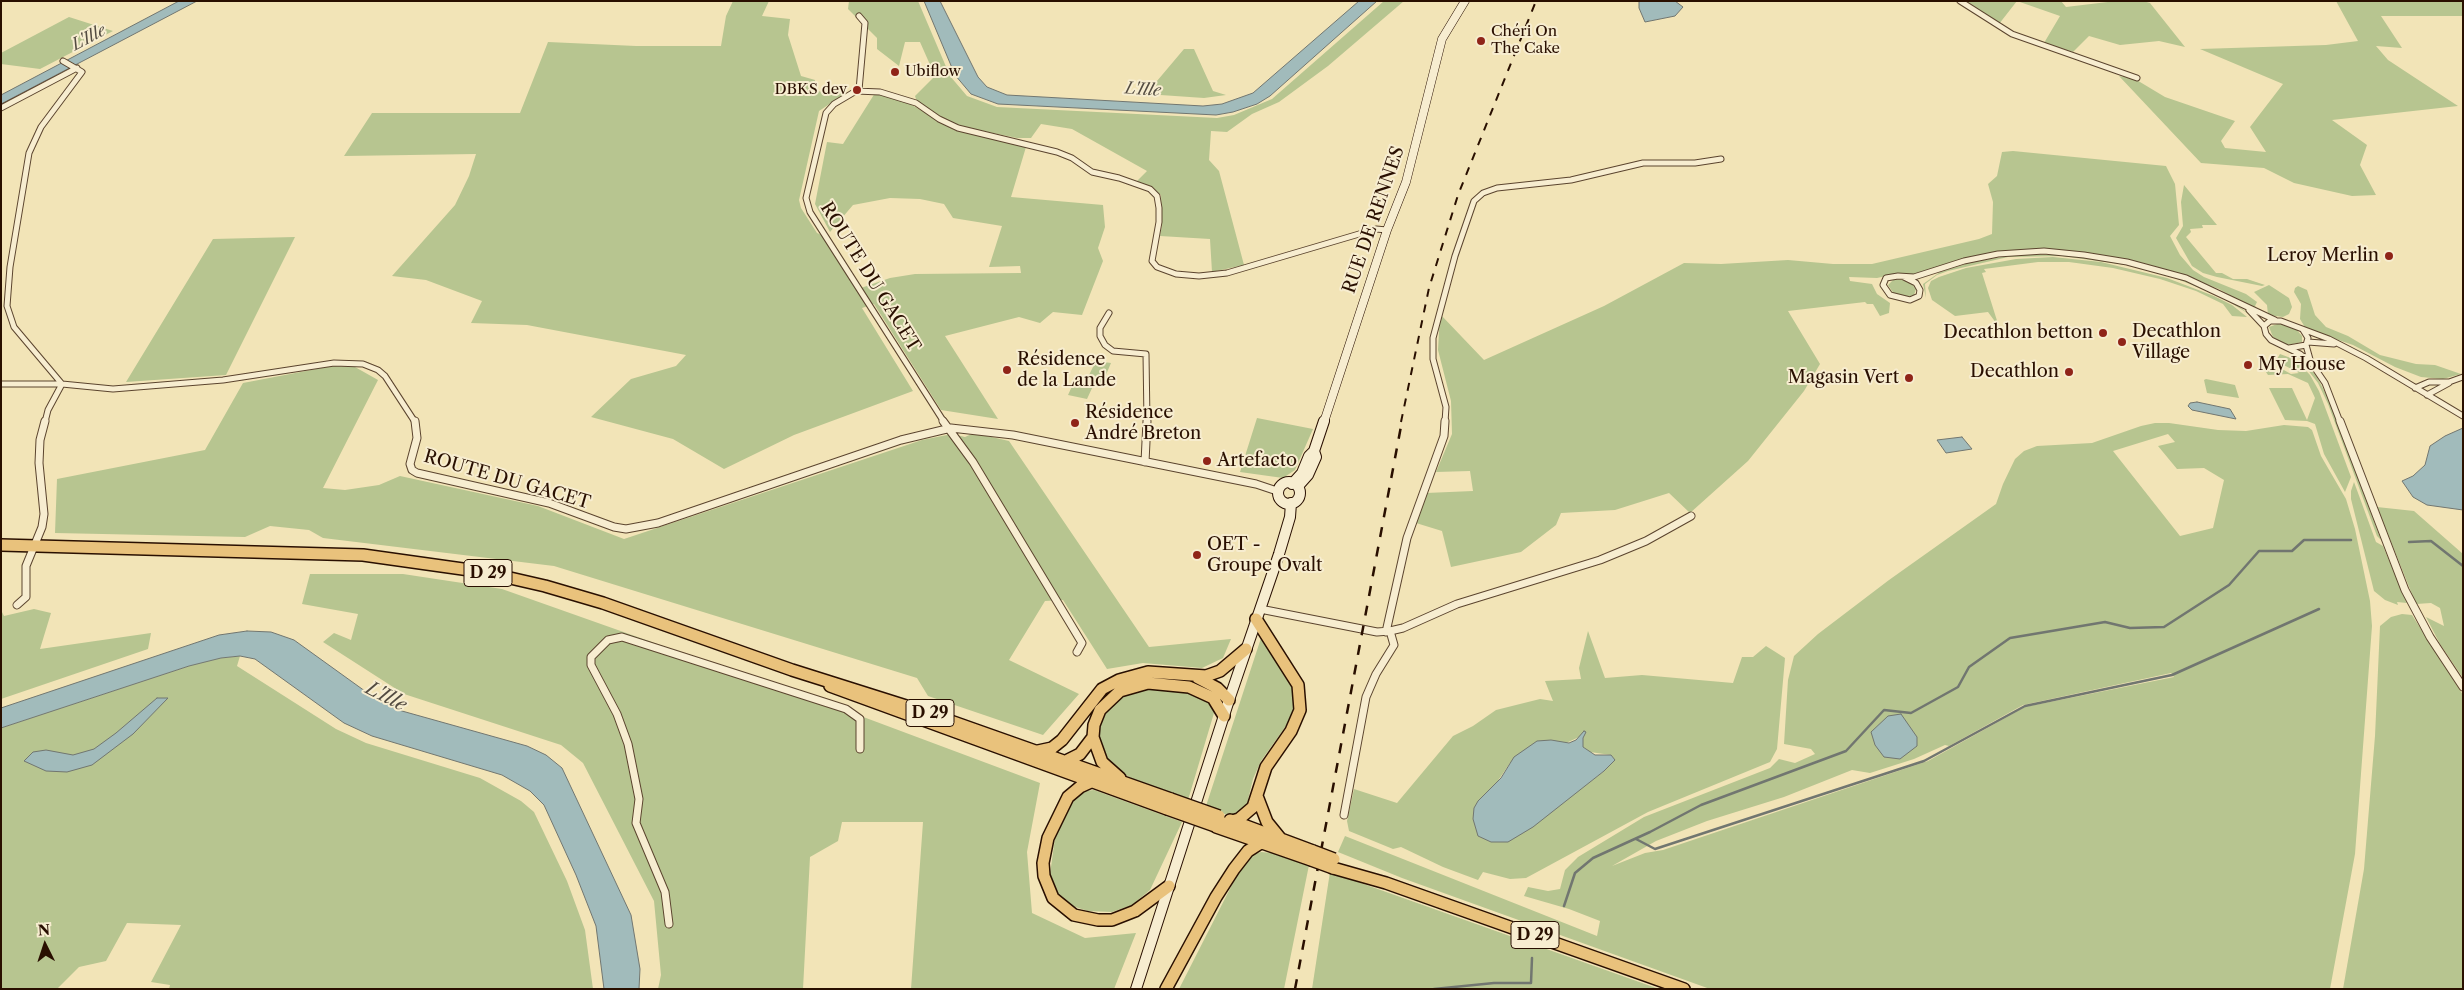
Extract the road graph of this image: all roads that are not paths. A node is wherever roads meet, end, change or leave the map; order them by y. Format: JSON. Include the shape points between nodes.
{"nodes":[{"id":1,"x":1464,"y":1,"type":"edge"},
{"id":2,"x":1960,"y":1,"type":"edge"},
{"id":3,"x":859,"y":16,"type":"dead end"},
{"id":4,"x":63,"y":61,"type":"dead end"},
{"id":5,"x":76,"y":67,"type":"junction"},
{"id":6,"x":2137,"y":78,"type":"dead end"},
{"id":7,"x":859,"y":90,"type":"junction"},
{"id":8,"x":1,"y":108,"type":"edge"},
{"id":9,"x":1722,"y":159,"type":"dead end"},
{"id":10,"x":1387,"y":230,"type":"junction"},
{"id":11,"x":1928,"y":274,"type":"junction"},
{"id":12,"x":1904,"y":277,"type":"junction"},
{"id":13,"x":1919,"y":286,"type":"junction"},
{"id":14,"x":2247,"y":308,"type":"junction"},
{"id":15,"x":1109,"y":313,"type":"dead end"},
{"id":16,"x":2275,"y":320,"type":"junction"},
{"id":17,"x":2264,"y":326,"type":"junction"},
{"id":18,"x":2303,"y":330,"type":"junction"},
{"id":19,"x":2307,"y":344,"type":"junction"},
{"id":20,"x":2338,"y":344,"type":"junction"},
{"id":21,"x":2286,"y":347,"type":"junction"},
{"id":22,"x":2312,"y":364,"type":"junction"},
{"id":23,"x":2463,"y":378,"type":"edge"},
{"id":24,"x":2449,"y":382,"type":"junction"},
{"id":25,"x":1,"y":384,"type":"edge"},
{"id":26,"x":62,"y":384,"type":"junction"},
{"id":27,"x":2415,"y":388,"type":"junction"},
{"id":28,"x":2427,"y":395,"type":"junction"},
{"id":29,"x":2463,"y":416,"type":"edge"},
{"id":30,"x":951,"y":428,"type":"junction"},
{"id":31,"x":1145,"y":462,"type":"junction"},
{"id":32,"x":1256,"y":484,"type":"joint"},
{"id":33,"x":1295,"y":486,"type":"junction"},
{"id":34,"x":1278,"y":489,"type":"junction"},
{"id":35,"x":1287,"y":502,"type":"junction"},
{"id":36,"x":1691,"y":516,"type":"dead end"},
{"id":37,"x":1,"y":545,"type":"edge"},
{"id":38,"x":34,"y":546,"type":"junction"},
{"id":39,"x":17,"y":605,"type":"dead end"},
{"id":40,"x":1258,"y":614,"type":"junction"},
{"id":41,"x":1388,"y":632,"type":"junction"},
{"id":42,"x":1246,"y":649,"type":"junction"},
{"id":43,"x":1076,"y":652,"type":"dead end"},
{"id":44,"x":1195,"y":677,"type":"junction"},
{"id":45,"x":2463,"y":687,"type":"edge"},
{"id":46,"x":1229,"y":700,"type":"junction"},
{"id":47,"x":1224,"y":716,"type":"junction"},
{"id":48,"x":1093,"y":737,"type":"junction"},
{"id":49,"x":860,"y":749,"type":"dead end"},
{"id":50,"x":1034,"y":756,"type":"junction"},
{"id":51,"x":1066,"y":762,"type":"junction"},
{"id":52,"x":1091,"y":782,"type":"junction"},
{"id":53,"x":1124,"y":782,"type":"junction"},
{"id":54,"x":1257,"y":796,"type":"junction"},
{"id":55,"x":1169,"y":804,"type":"junction"},
{"id":56,"x":1344,"y":815,"type":"dead end"},
{"id":57,"x":1217,"y":821,"type":"junction"},
{"id":58,"x":1233,"y":822,"type":"junction"},
{"id":59,"x":1283,"y":840,"type":"junction"},
{"id":60,"x":1262,"y":842,"type":"junction"},
{"id":61,"x":1312,"y":855,"type":"junction"},
{"id":62,"x":1169,"y":886,"type":"junction"},
{"id":63,"x":669,"y":924,"type":"dead end"},
{"id":64,"x":1136,"y":989,"type":"edge"},
{"id":65,"x":1166,"y":989,"type":"edge"},
{"id":66,"x":1684,"y":989,"type":"edge"}],
"edges":[{"from":1,"to":10,"type":"main road","name":"RUE DE RENNES","via":[[1442,39],[1413,160]]},
{"from":2,"to":6,"type":"street","via":[[2012,34]]},
{"from":3,"to":7,"type":"street","via":[[865,23]]},
{"from":4,"to":5,"type":"street"},
{"from":5,"to":8,"type":"street"},
{"from":5,"to":26,"type":"street","via":[[82,72],[80,77],[41,127],[28,154],[7,298],[9,317],[14,327]]},
{"from":7,"to":10,"type":"street","via":[[909,100],[958,128],[1057,152],[1092,172],[1150,189],[1157,196],[1159,208],[1152,261],[1157,268],[1176,274],[1227,273],[1362,233]]},
{"from":7,"to":30,"type":"street","name":"ROUTE DU GACET","via":[[834,104],[824,118],[807,206],[932,405]]},
{"from":9,"to":41,"type":"street","via":[[1695,163],[1642,163],[1571,180],[1496,188],[1474,201],[1432,338],[1433,359],[1446,407],[1444,436],[1407,538]]},
{"from":10,"to":33,"type":"main road","name":"RUE DE RENNES","via":[[1314,451]]},
{"from":11,"to":12,"type":"street"},
{"from":11,"to":13,"type":"street"},
{"from":11,"to":14,"type":"street","via":[[1998,254],[2069,253],[2111,258],[2171,273],[2212,288]]},
{"from":12,"to":13,"type":"street"},
{"from":12,"to":13,"type":"street","via":[[1886,278],[1885,290],[1896,298],[1910,300],[1919,296]]},
{"from":14,"to":16,"type":"street"},
{"from":14,"to":17,"type":"street"},
{"from":15,"to":31,"type":"street","via":[[1100,328],[1105,345],[1113,351],[1146,354]]},
{"from":16,"to":17,"type":"street"},
{"from":16,"to":18,"type":"street"},
{"from":17,"to":21,"type":"street","via":[[2271,340]]},
{"from":18,"to":19,"type":"street"},
{"from":18,"to":20,"type":"street"},
{"from":19,"to":20,"type":"street"},
{"from":19,"to":21,"type":"street","via":[[2298,348]]},
{"from":19,"to":22,"type":"street"},
{"from":20,"to":27,"type":"street"},
{"from":21,"to":22,"type":"street"},
{"from":22,"to":45,"type":"street","via":[[2335,404],[2411,604]]},
{"from":23,"to":24,"type":"street"},
{"from":24,"to":27,"type":"street","via":[[2429,382]]},
{"from":24,"to":28,"type":"street"},
{"from":25,"to":26,"type":"street","name":"ROUTE DU GACET"},
{"from":26,"to":30,"type":"street","name":"ROUTE DU GACET","via":[[113,389],[223,380],[334,363],[363,364],[385,376],[418,426],[410,464],[412,470],[549,504],[626,529],[658,523],[901,440]]},
{"from":26,"to":38,"type":"street","via":[[48,410],[40,440],[44,514]]},
{"from":27,"to":28,"type":"street"},
{"from":28,"to":29,"type":"street"},
{"from":30,"to":31,"type":"street","name":"ROUTE DU GACET","via":[[996,432]]},
{"from":30,"to":43,"type":"street","via":[[1082,643]]},
{"from":31,"to":32,"type":"street","name":"ROUTE DU GACET"},
{"from":32,"to":34,"type":"street"},
{"from":33,"to":34,"type":"main road"},
{"from":33,"to":35,"type":"main road","name":"RUE DE RENNES","via":[[1300,496]]},
{"from":34,"to":35,"type":"main road","via":[[1278,497]]},
{"from":35,"to":40,"type":"main road","name":"RUE DE RENNES","via":[[1290,517]]},
{"from":36,"to":41,"type":"street","via":[[1646,541],[1600,560],[1457,604]]},
{"from":37,"to":38,"type":"main road","number":"D 29"},
{"from":38,"to":39,"type":"street","via":[[26,566],[26,597]]},
{"from":38,"to":50,"type":"main road","number":"D 29","via":[[363,555],[484,572],[578,596],[792,670],[859,689]]},
{"from":40,"to":41,"type":"street"},
{"from":40,"to":42,"type":"main road","name":"RUE DE RENNES"},
{"from":40,"to":54,"type":"main road","via":[[1298,685],[1301,702],[1295,725],[1266,767]]},
{"from":41,"to":56,"type":"street","via":[[1394,645],[1366,697]]},
{"from":42,"to":44,"type":"main road","via":[[1220,671]]},
{"from":42,"to":46,"type":"main road","name":"RUE DE RENNES"},
{"from":44,"to":46,"type":"main road","via":[[1217,688]]},
{"from":44,"to":50,"type":"main road","via":[[1148,672],[1119,680],[1092,700],[1062,740]]},
{"from":46,"to":47,"type":"main road","name":"RUE DE RENNES"},
{"from":47,"to":48,"type":"main road","via":[[1213,698],[1200,690],[1177,684],[1138,684],[1120,691],[1105,704],[1097,717]]},
{"from":47,"to":62,"type":"main road"},
{"from":48,"to":51,"type":"main road","via":[[1080,754]]},
{"from":48,"to":53,"type":"main road","via":[[1102,762]]},
{"from":49,"to":63,"type":"street","via":[[860,719],[846,709],[622,637],[608,640],[591,657],[591,665],[617,714],[628,744],[639,799],[636,823],[665,892]]},
{"from":50,"to":51,"type":"main road","number":"D 29","via":[[1060,764]]},
{"from":50,"to":52,"type":"main road","number":"D 29"},
{"from":51,"to":53,"type":"main road","number":"D 29"},
{"from":52,"to":55,"type":"main road","number":"D 29"},
{"from":52,"to":62,"type":"main road","via":[[1080,786],[1068,797],[1048,838],[1043,869],[1053,898],[1074,915],[1112,920],[1135,911]]},
{"from":53,"to":55,"type":"main road","number":"D 29"},
{"from":54,"to":58,"type":"main road","via":[[1250,811]]},
{"from":54,"to":59,"type":"main road","via":[[1267,822]]},
{"from":55,"to":57,"type":"main road","number":"D 29","bridge":true},
{"from":57,"to":58,"type":"main road"},
{"from":57,"to":60,"type":"main road","number":"D 29"},
{"from":58,"to":59,"type":"main road","number":"D 29"},
{"from":59,"to":61,"type":"main road","number":"D 29"},
{"from":60,"to":61,"type":"main road","number":"D 29"},
{"from":60,"to":65,"type":"main road","via":[[1248,852],[1234,869]]},
{"from":61,"to":66,"type":"main road","number":"D 29","bridge":true},
{"from":62,"to":64,"type":"main road"}]}
